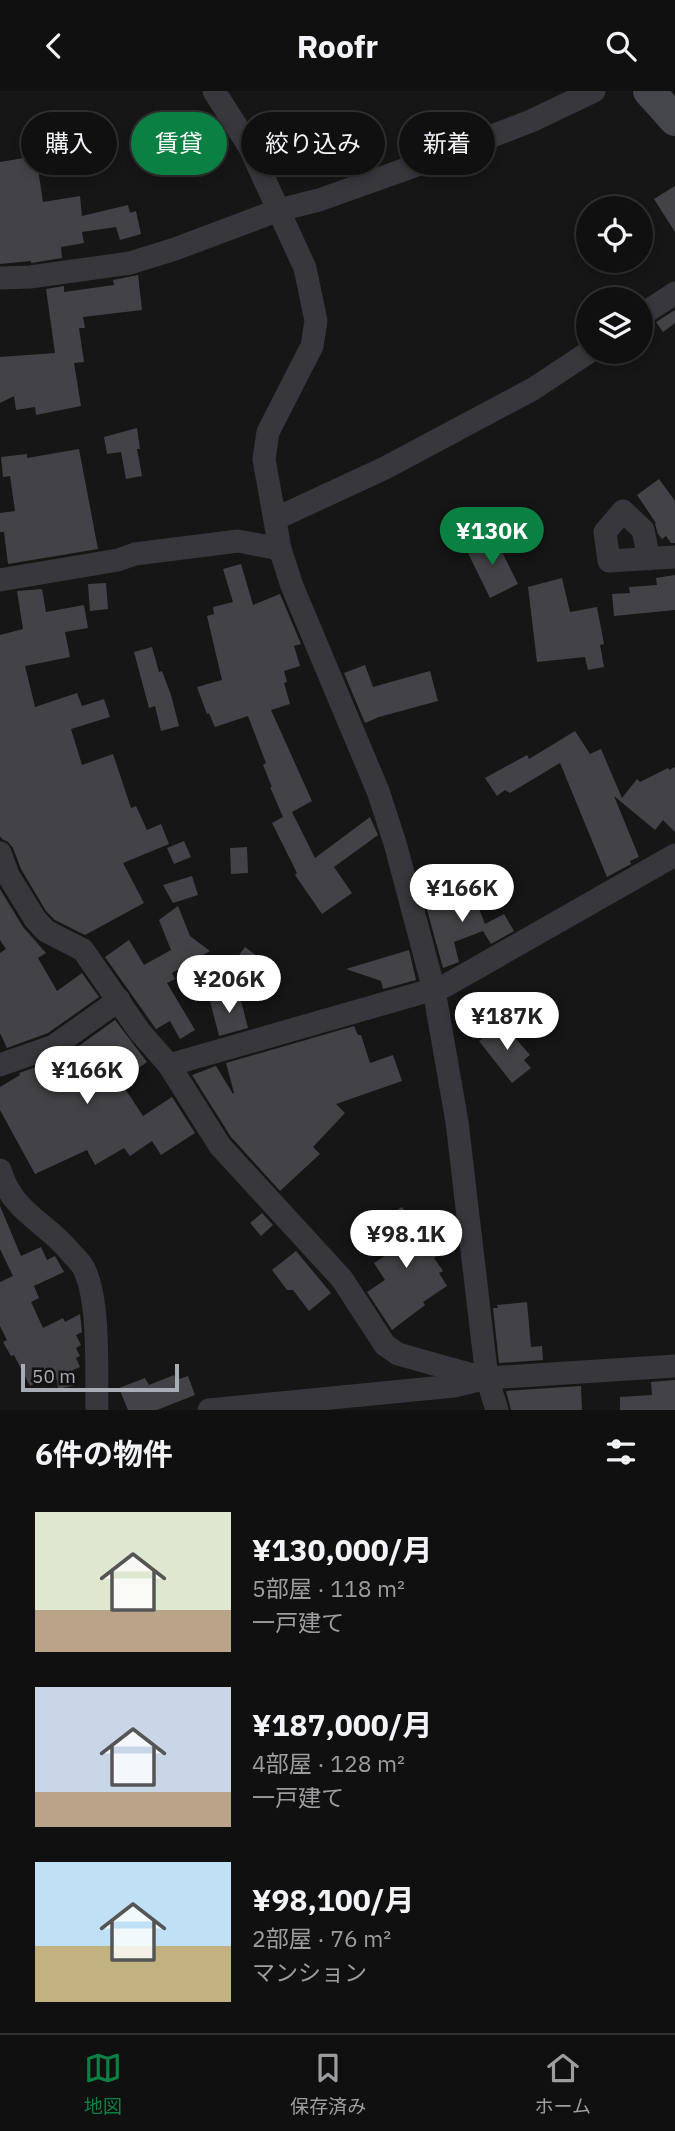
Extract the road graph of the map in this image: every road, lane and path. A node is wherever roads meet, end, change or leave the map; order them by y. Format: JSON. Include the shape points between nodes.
{"nodes":[{"id":1,"x":215,"y":91,"type":"edge"},
{"id":2,"x":594,"y":91,"type":"edge"},
{"id":3,"x":649,"y":91,"type":"edge"},
{"id":4,"x":675,"y":120,"type":"edge"},
{"id":5,"x":279,"y":210,"type":"junction"},
{"id":6,"x":0,"y":278,"type":"edge"},
{"id":7,"x":675,"y":293,"type":"edge"},
{"id":8,"x":653,"y":307,"type":"edge"},
{"id":9,"x":576,"y":361,"type":"edge"},
{"id":10,"x":275,"y":519,"type":"junction"},
{"id":11,"x":281,"y":549,"type":"junction"},
{"id":12,"x":675,"y":557,"type":"edge"},
{"id":13,"x":649,"y":559,"type":"dead end"},
{"id":14,"x":0,"y":580,"type":"edge"},
{"id":15,"x":0,"y":853,"type":"edge"},
{"id":16,"x":675,"y":855,"type":"edge"},
{"id":17,"x":434,"y":991,"type":"junction"},
{"id":18,"x":119,"y":1000,"type":"junction"},
{"id":19,"x":0,"y":1065,"type":"edge"},
{"id":20,"x":169,"y":1065,"type":"junction"},
{"id":21,"x":0,"y":1170,"type":"edge"},
{"id":22,"x":675,"y":1366,"type":"edge"},
{"id":23,"x":487,"y":1378,"type":"junction"},
{"id":24,"x":97,"y":1410,"type":"edge"},
{"id":25,"x":209,"y":1410,"type":"edge"},
{"id":26,"x":497,"y":1410,"type":"edge"}],
"edges":[{"from":1,"to":5,"type":"street","via":[[249,146]]},
{"from":2,"to":5,"type":"street","via":[[409,169]]},
{"from":3,"to":4,"type":"main road"},
{"from":5,"to":6,"type":"street","via":[[130,263]]},
{"from":5,"to":10,"type":"street","via":[[305,268],[316,321],[312,347],[275,415],[265,445]]},
{"from":7,"to":8,"type":"street"},
{"from":9,"to":10,"type":"street","via":[[533,389],[385,468]]},
{"from":10,"to":11,"type":"street"},
{"from":11,"to":14,"type":"street","via":[[238,541],[135,554]]},
{"from":11,"to":17,"type":"street","via":[[292,586],[378,791]]},
{"from":12,"to":13,"type":"street"},
{"from":15,"to":18,"type":"street","via":[[35,919],[46,931],[83,950]]},
{"from":16,"to":17,"type":"street"},
{"from":17,"to":20,"type":"street"},
{"from":17,"to":23,"type":"street","via":[[457,1122]]},
{"from":18,"to":19,"type":"street","via":[[54,1046]]},
{"from":18,"to":20,"type":"street"},
{"from":20,"to":23,"type":"street","via":[[220,1146],[342,1279],[385,1345],[398,1354]]},
{"from":21,"to":24,"type":"street","via":[[21,1209],[60,1239],[85,1269],[94,1303]]},
{"from":22,"to":23,"type":"street"},
{"from":23,"to":25,"type":"street","via":[[454,1386]]},
{"from":23,"to":26,"type":"street"}]}
